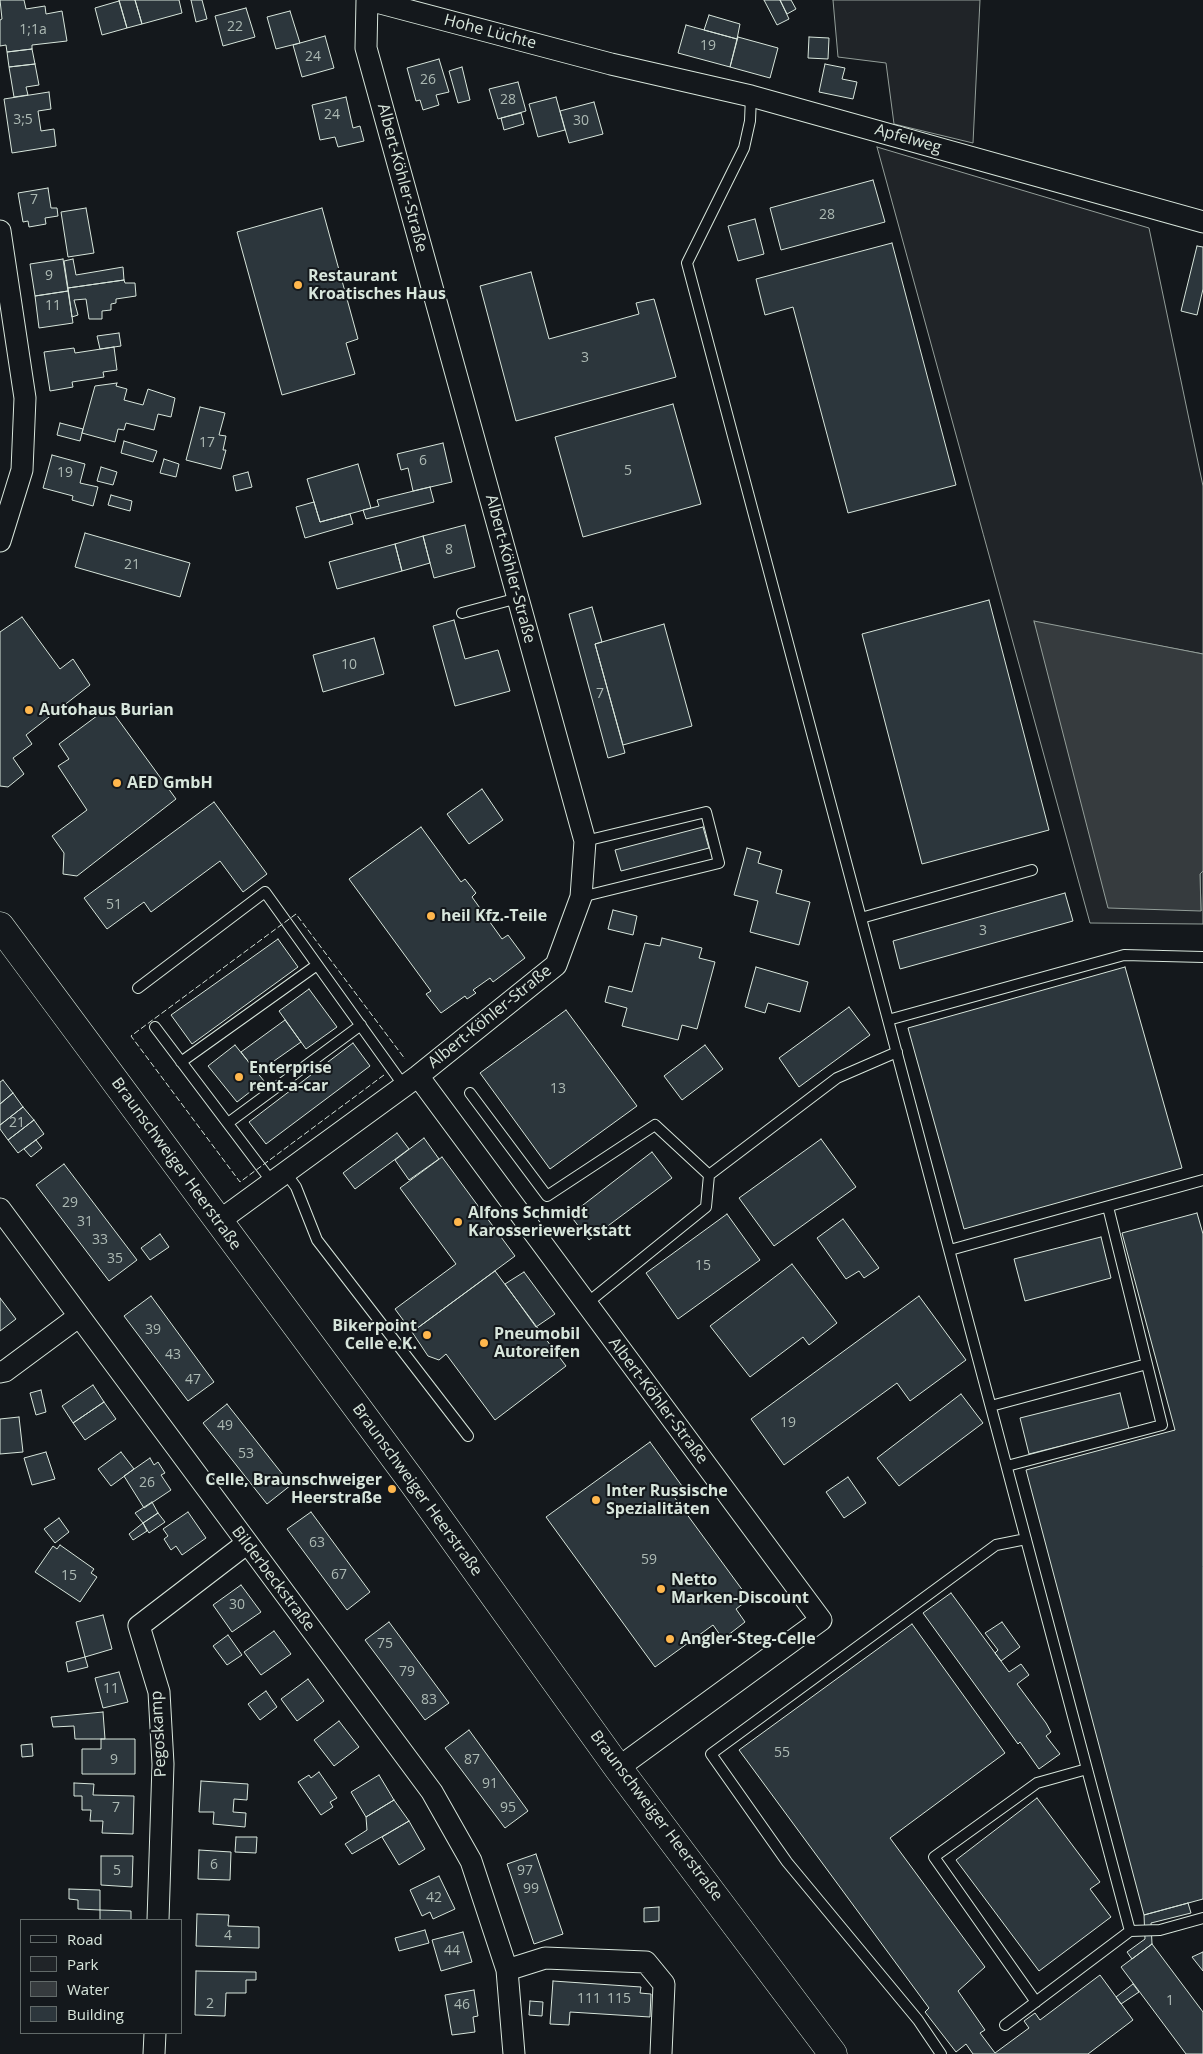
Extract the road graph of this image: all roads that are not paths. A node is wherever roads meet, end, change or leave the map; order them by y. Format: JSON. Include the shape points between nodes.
{"nodes":[{"id":1,"x":368,"y":0,"type":"edge"},
{"id":2,"x":611,"y":64,"type":"joint"},
{"id":3,"x":751,"y":96,"type":"junction"},
{"id":4,"x":1203,"y":222,"type":"edge"},
{"id":5,"x":1,"y":240,"type":"edge"},
{"id":6,"x":0,"y":541,"type":"edge"},
{"id":7,"x":518,"y":598,"type":"junction"},
{"id":8,"x":462,"y":613,"type":"dead end"},
{"id":9,"x":585,"y":841,"type":"junction"},
{"id":10,"x":1032,"y":870,"type":"dead end"},
{"id":11,"x":581,"y":897,"type":"junction"},
{"id":12,"x":861,"y":918,"type":"junction"},
{"id":13,"x":0,"y":926,"type":"edge"},
{"id":14,"x":1203,"y":957,"type":"edge"},
{"id":15,"x":317,"y":965,"type":"junction"},
{"id":16,"x":138,"y":988,"type":"dead end"},
{"id":17,"x":888,"y":1020,"type":"junction"},
{"id":18,"x":360,"y":1025,"type":"junction"},
{"id":19,"x":155,"y":1027,"type":"dead end"},
{"id":20,"x":897,"y":1052,"type":"junction"},
{"id":21,"x":181,"y":1062,"type":"junction"},
{"id":22,"x":411,"y":1081,"type":"junction"},
{"id":23,"x":470,"y":1093,"type":"dead end"},
{"id":24,"x":228,"y":1123,"type":"junction"},
{"id":25,"x":709,"y":1175,"type":"junction"},
{"id":26,"x":279,"y":1177,"type":"junction"},
{"id":27,"x":1203,"y":1180,"type":"edge"},
{"id":28,"x":1108,"y":1207,"type":"junction"},
{"id":29,"x":0,"y":1210,"type":"edge"},
{"id":30,"x":219,"y":1221,"type":"junction"},
{"id":31,"x":950,"y":1250,"type":"junction"},
{"id":32,"x":586,"y":1304,"type":"junction"},
{"id":33,"x":78,"y":1317,"type":"junction"},
{"id":34,"x":1147,"y":1364,"type":"junction"},
{"id":35,"x":0,"y":1372,"type":"edge"},
{"id":36,"x":991,"y":1406,"type":"junction"},
{"id":37,"x":468,"y":1436,"type":"dead end"},
{"id":38,"x":1007,"y":1466,"type":"junction"},
{"id":39,"x":1026,"y":1539,"type":"junction"},
{"id":40,"x":246,"y":1544,"type":"junction"},
{"id":41,"x":618,"y":1768,"type":"junction"},
{"id":42,"x":1087,"y":1769,"type":"junction"},
{"id":43,"x":1203,"y":1918,"type":"edge"},
{"id":44,"x":158,"y":1919,"type":"edge"},
{"id":45,"x":1130,"y":1931,"type":"junction"},
{"id":46,"x":507,"y":1970,"type":"junction"},
{"id":47,"x":1036,"y":2002,"type":"junction"},
{"id":48,"x":1005,"y":2025,"type":"dead end"},
{"id":49,"x":155,"y":2034,"type":"edge"},
{"id":50,"x":154,"y":2054,"type":"edge"},
{"id":51,"x":514,"y":2054,"type":"edge"},
{"id":52,"x":661,"y":2054,"type":"edge"},
{"id":53,"x":833,"y":2054,"type":"edge"},
{"id":54,"x":941,"y":2054,"type":"edge"}],
"edges":[{"from":1,"to":2,"type":"street","name":"Hohe Lüchte"},
{"from":1,"to":7,"type":"street","name":"Albert-Köhler-Straße","via":[[366,48]]},
{"from":2,"to":3,"type":"street","name":"Apfelweg"},
{"from":3,"to":4,"type":"street","name":"Apfelweg"},
{"from":3,"to":12,"type":"lane","via":[[744,148],[687,263]]},
{"from":5,"to":6,"type":"street","via":[[25,398],[22,470]]},
{"from":7,"to":8,"type":"lane"},
{"from":7,"to":9,"type":"street","name":"Albert-Köhler-Straße"},
{"from":9,"to":11,"type":"street","name":"Albert-Köhler-Straße"},
{"from":9,"to":11,"type":"lane","via":[[706,812],[719,863]]},
{"from":10,"to":12,"type":"lane"},
{"from":11,"to":22,"type":"street","name":"Albert-Köhler-Straße","via":[[556,965]]},
{"from":12,"to":17,"type":"lane"},
{"from":13,"to":30,"type":"main road","name":"Braunschweiger Heerstraße"},
{"from":14,"to":17,"type":"lane","via":[[1124,954]]},
{"from":15,"to":16,"type":"lane","via":[[265,892]]},
{"from":15,"to":18,"type":"lane"},
{"from":15,"to":21,"type":"lane"},
{"from":17,"to":20,"type":"lane"},
{"from":18,"to":22,"type":"lane"},
{"from":18,"to":24,"type":"lane"},
{"from":19,"to":21,"type":"lane"},
{"from":20,"to":25,"type":"lane","via":[[837,1078]]},
{"from":20,"to":31,"type":"lane"},
{"from":21,"to":24,"type":"lane"},
{"from":22,"to":26,"type":"street","name":"Albert-Köhler-Straße"},
{"from":22,"to":32,"type":"street","name":"Albert-Köhler-Straße"},
{"from":23,"to":25,"type":"lane","via":[[547,1196],[654,1125]]},
{"from":24,"to":26,"type":"lane"},
{"from":25,"to":32,"type":"lane","via":[[706,1207]]},
{"from":26,"to":30,"type":"street","name":"Albert-Köhler-Straße"},
{"from":26,"to":37,"type":"lane","via":[[296,1187],[317,1240]]},
{"from":27,"to":28,"type":"lane"},
{"from":28,"to":31,"type":"lane"},
{"from":28,"to":34,"type":"lane"},
{"from":29,"to":33,"type":"street","name":"Bilderbeckstraße"},
{"from":30,"to":41,"type":"main road","name":"Braunschweiger Heerstraße","via":[[414,1484]]},
{"from":31,"to":36,"type":"lane"},
{"from":32,"to":41,"type":"street","name":"Albert-Köhler-Straße","via":[[822,1620]]},
{"from":33,"to":35,"type":"street"},
{"from":33,"to":40,"type":"street","name":"Bilderbeckstraße"},
{"from":34,"to":36,"type":"lane"},
{"from":34,"to":38,"type":"lane","via":[[1162,1424]]},
{"from":36,"to":38,"type":"lane"},
{"from":38,"to":39,"type":"lane"},
{"from":39,"to":42,"type":"lane"},
{"from":39,"to":54,"type":"lane","via":[[996,1546],[711,1754],[787,1862],[918,2020]]},
{"from":40,"to":44,"type":"street","name":"Pegoskamp","via":[[139,1626],[159,1692],[163,1764]]},
{"from":40,"to":46,"type":"street","name":"Bilderbeckstraße","via":[[432,1792],[471,1861]]},
{"from":41,"to":53,"type":"main road","name":"Braunschweiger Heerstraße"},
{"from":42,"to":45,"type":"lane"},
{"from":42,"to":47,"type":"lane","via":[[1037,1783],[934,1857]]},
{"from":43,"to":45,"type":"lane","via":[[1160,1930]]},
{"from":45,"to":47,"type":"lane"},
{"from":46,"to":51,"type":"street","name":"Bilderbeckstraße"},
{"from":46,"to":52,"type":"street","via":[[545,1958],[646,1962],[664,1984]]},
{"from":47,"to":48,"type":"lane"},
{"from":49,"to":50,"type":"street"}]}
